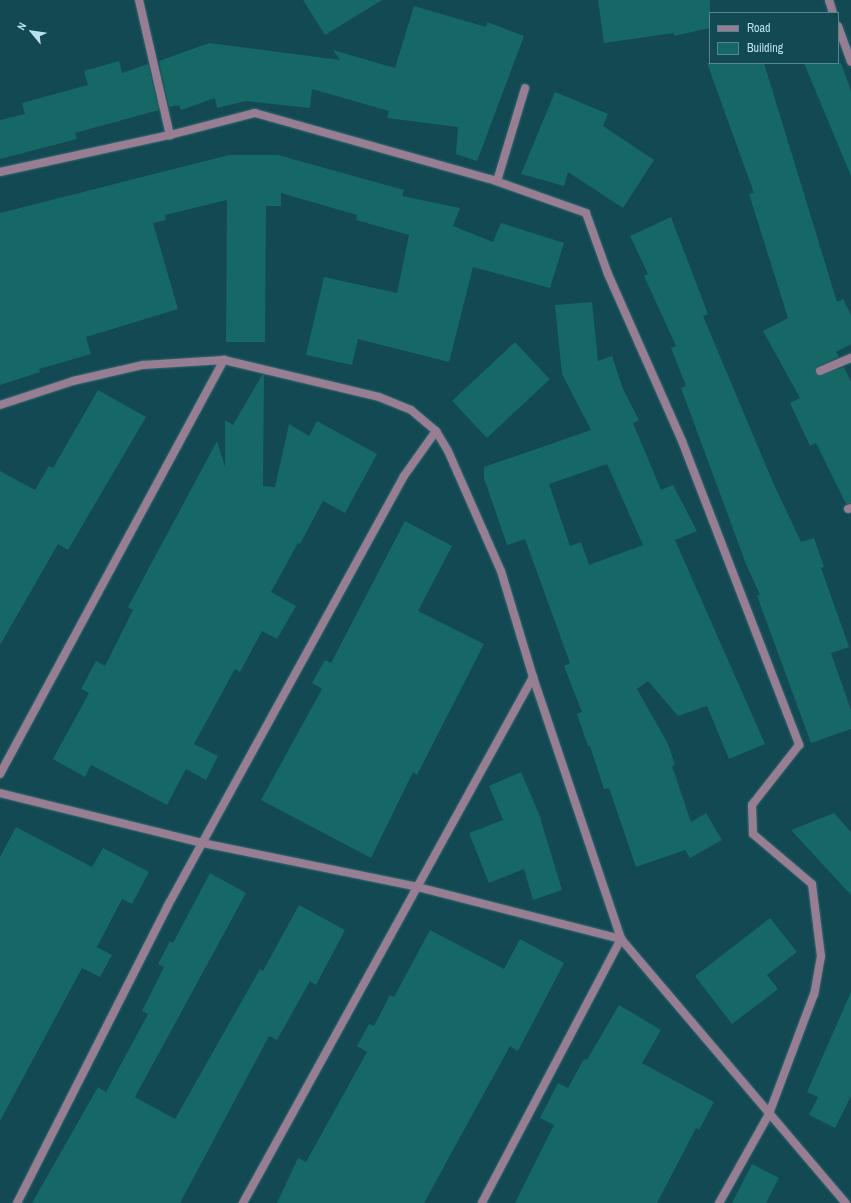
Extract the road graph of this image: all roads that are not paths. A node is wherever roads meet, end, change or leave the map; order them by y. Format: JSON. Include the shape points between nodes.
{"nodes":[{"id":1,"x":139,"y":0,"type":"edge"},
{"id":2,"x":829,"y":0,"type":"edge"},
{"id":3,"x":833,"y":12,"type":"edge"},
{"id":4,"x":839,"y":29,"type":"edge"},
{"id":5,"x":851,"y":62,"type":"edge"},
{"id":6,"x":525,"y":88,"type":"dead end"},
{"id":7,"x":170,"y":135,"type":"junction"},
{"id":8,"x":0,"y":172,"type":"edge"},
{"id":9,"x":497,"y":181,"type":"junction"},
{"id":10,"x":851,"y":358,"type":"edge"},
{"id":11,"x":224,"y":360,"type":"junction"},
{"id":12,"x":820,"y":371,"type":"dead end"},
{"id":13,"x":0,"y":405,"type":"edge"},
{"id":14,"x":436,"y":430,"type":"junction"},
{"id":15,"x":533,"y":677,"type":"junction"},
{"id":16,"x":0,"y":774,"type":"edge"},
{"id":17,"x":0,"y":793,"type":"edge"},
{"id":18,"x":202,"y":843,"type":"junction"},
{"id":19,"x":418,"y":886,"type":"junction"},
{"id":20,"x":621,"y":939,"type":"junction"},
{"id":21,"x":769,"y":1114,"type":"junction"},
{"id":22,"x":17,"y":1203,"type":"edge"},
{"id":23,"x":243,"y":1203,"type":"edge"},
{"id":24,"x":482,"y":1203,"type":"edge"},
{"id":25,"x":719,"y":1203,"type":"edge"},
{"id":26,"x":846,"y":1203,"type":"edge"}],
"edges":[{"from":1,"to":7,"type":"street"},
{"from":2,"to":3,"type":"street"},
{"from":4,"to":5,"type":"street"},
{"from":6,"to":9,"type":"street"},
{"from":7,"to":8,"type":"street"},
{"from":7,"to":9,"type":"street","via":[[255,113]]},
{"from":9,"to":21,"type":"street","via":[[586,213],[608,274],[682,441],[799,745],[752,806],[753,834],[812,884],[821,956],[814,994]]},
{"from":10,"to":12,"type":"street"},
{"from":11,"to":13,"type":"street","via":[[143,365],[73,381]]},
{"from":11,"to":14,"type":"street","via":[[379,397],[411,410]]},
{"from":11,"to":16,"type":"street"},
{"from":14,"to":15,"type":"street","via":[[448,451],[501,571]]},
{"from":14,"to":18,"type":"street","via":[[404,476]]},
{"from":15,"to":19,"type":"street"},
{"from":15,"to":20,"type":"street"},
{"from":17,"to":18,"type":"street"},
{"from":18,"to":19,"type":"street"},
{"from":18,"to":22,"type":"street"},
{"from":19,"to":20,"type":"street"},
{"from":19,"to":23,"type":"street"},
{"from":20,"to":21,"type":"street"},
{"from":20,"to":24,"type":"street"},
{"from":21,"to":25,"type":"street"},
{"from":21,"to":26,"type":"street"}]}
